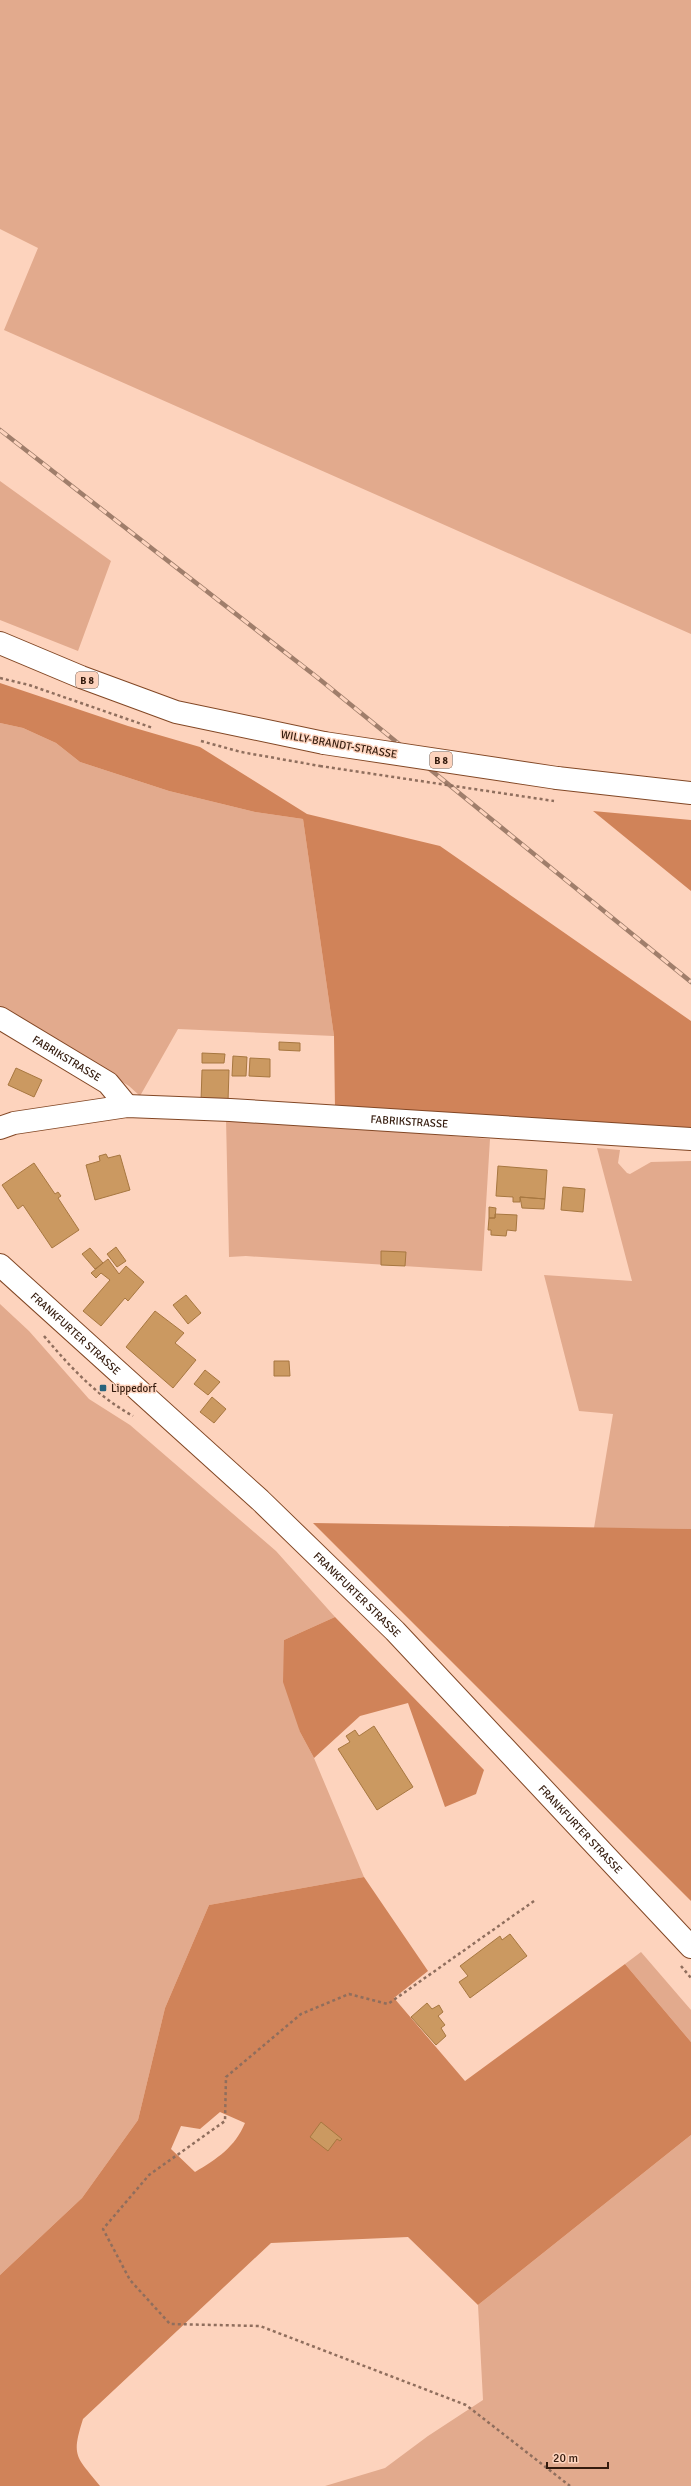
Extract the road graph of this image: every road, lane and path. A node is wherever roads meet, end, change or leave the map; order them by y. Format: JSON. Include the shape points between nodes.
{"nodes":[{"id":1,"x":0,"y":643,"type":"edge"},
{"id":2,"x":320,"y":766,"type":"dead end"},
{"id":3,"x":691,"y":793,"type":"edge"},
{"id":4,"x":554,"y":801,"type":"dead end"},
{"id":5,"x":0,"y":1018,"type":"edge"},
{"id":6,"x":127,"y":1106,"type":"junction"},
{"id":7,"x":0,"y":1128,"type":"edge"},
{"id":8,"x":691,"y":1139,"type":"edge"},
{"id":9,"x":0,"y":1265,"type":"edge"},
{"id":10,"x":40,"y":1331,"type":"dead end"},
{"id":11,"x":136,"y":1418,"type":"dead end"},
{"id":12,"x":534,"y":1901,"type":"dead end"},
{"id":13,"x":684,"y":1955,"type":"edge"},
{"id":14,"x":691,"y":1978,"type":"edge"},
{"id":15,"x":570,"y":2486,"type":"edge"}],
"edges":[{"from":1,"to":3,"type":"main road","name":"WILLY-BRANDT-STRASSE","number":"B 8","bridge":true,"via":[[81,677],[176,712],[324,742],[557,778]]},
{"from":2,"to":4,"type":"path","bridge":true},
{"from":5,"to":6,"type":"main road","name":"FABRIKSTRASSE","via":[[108,1083]]},
{"from":6,"to":7,"type":"main road","name":"FABRIKSTRASSE","via":[[14,1123]]},
{"from":6,"to":8,"type":"main road","name":"FABRIKSTRASSE","via":[[230,1110]]},
{"from":9,"to":13,"type":"main road","name":"FRANKFURTER STRASSE","via":[[260,1500],[395,1631]]},
{"from":10,"to":11,"type":"path","via":[[72,1370],[110,1403]]},
{"from":12,"to":15,"type":"path","via":[[388,2004],[349,1994],[301,2014],[226,2077],[224,2121],[149,2175],[103,2229],[130,2280],[170,2324],[260,2326],[466,2405]]},
{"from":13,"to":14,"type":"path"}]}
